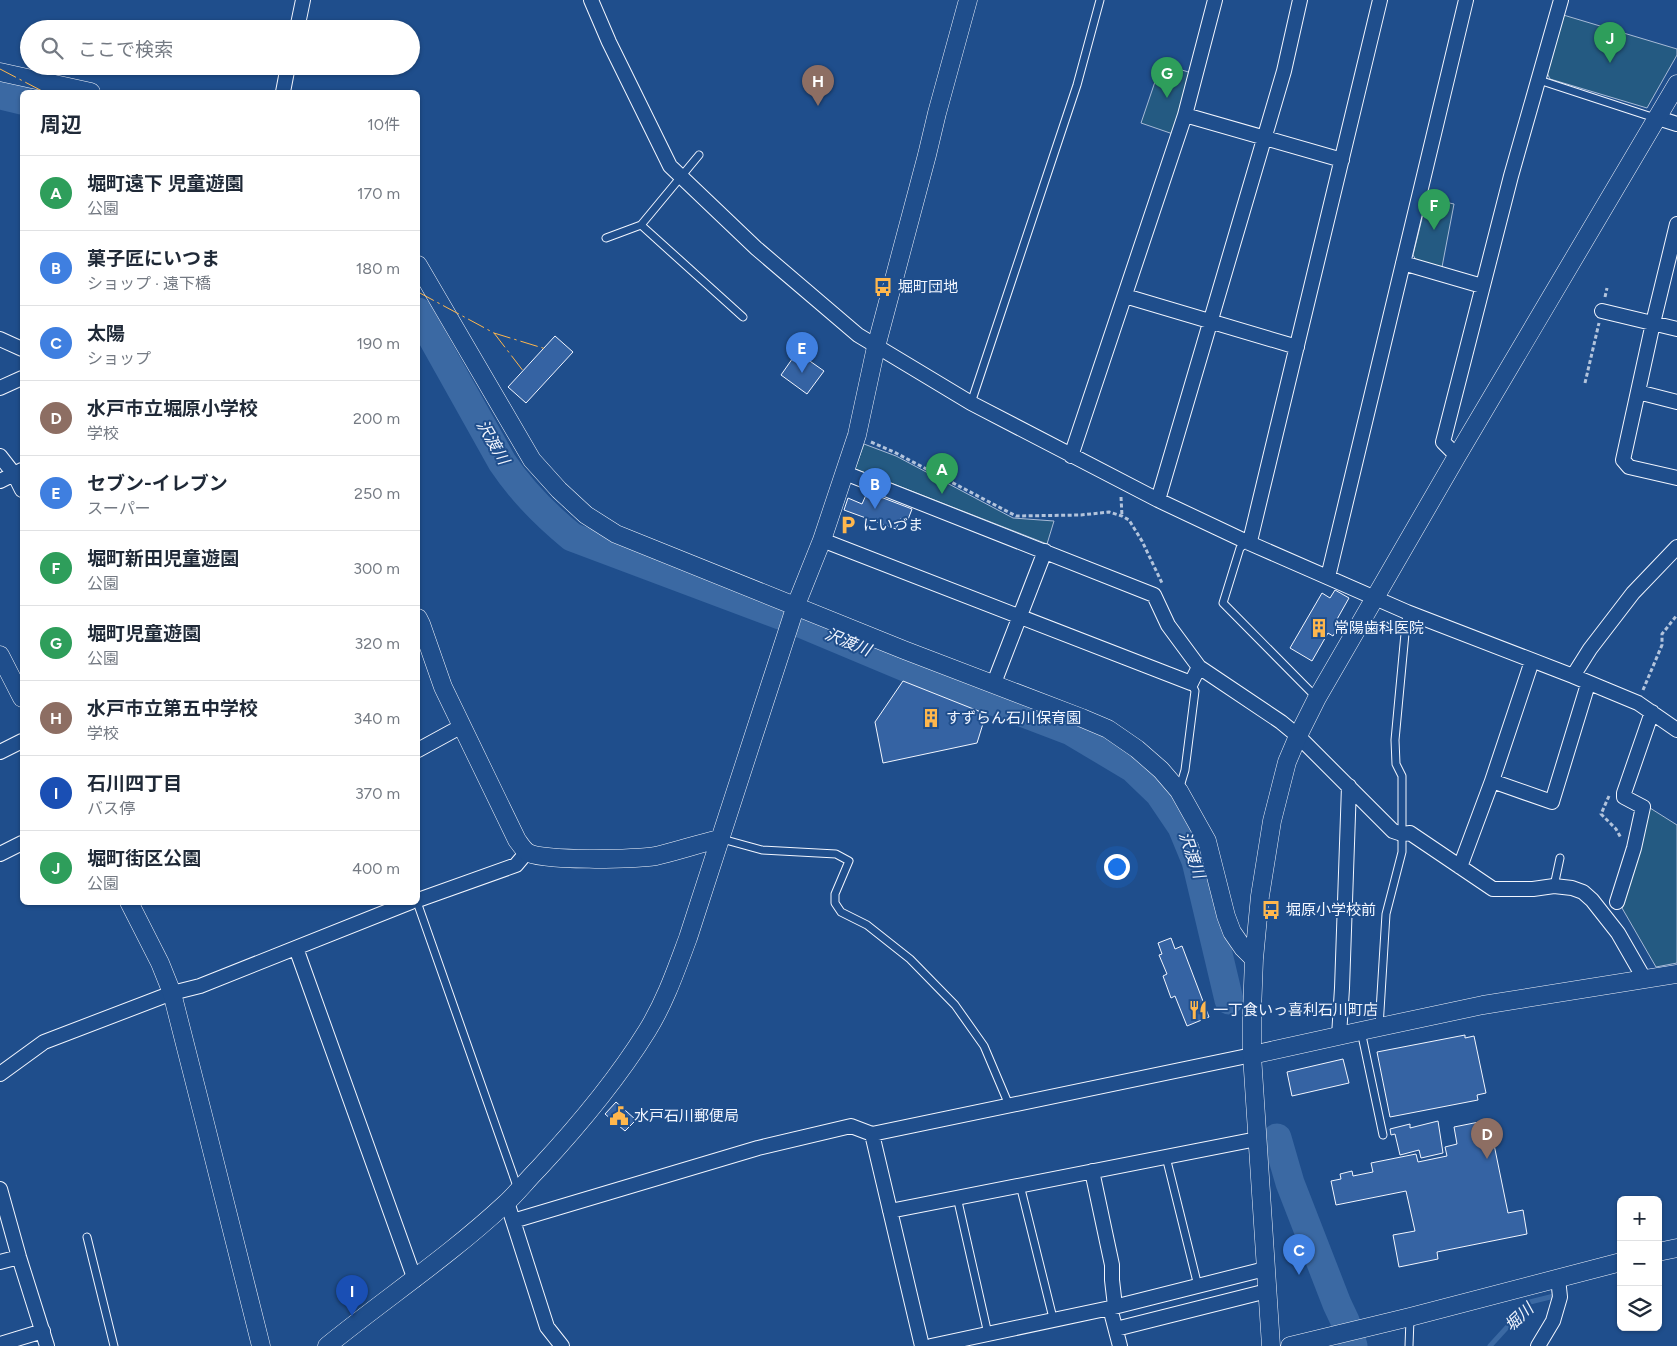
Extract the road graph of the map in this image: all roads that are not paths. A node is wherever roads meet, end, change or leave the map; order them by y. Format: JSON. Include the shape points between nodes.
{"nodes":[{"id":1,"x":303,"y":0,"type":"edge"},
{"id":2,"x":591,"y":0,"type":"edge"},
{"id":3,"x":968,"y":0,"type":"edge"},
{"id":4,"x":1100,"y":0,"type":"edge"},
{"id":5,"x":1216,"y":0,"type":"edge"},
{"id":6,"x":1300,"y":0,"type":"edge"},
{"id":7,"x":1380,"y":0,"type":"edge"},
{"id":8,"x":1466,"y":0,"type":"edge"},
{"id":9,"x":1561,"y":0,"type":"edge"},
{"id":10,"x":299,"y":20,"type":"edge"},
{"id":11,"x":0,"y":72,"type":"edge"},
{"id":12,"x":286,"y":75,"type":"edge"},
{"id":13,"x":1539,"y":80,"type":"junction"},
{"id":14,"x":1677,"y":84,"type":"edge"},
{"id":15,"x":83,"y":90,"type":"edge"},
{"id":16,"x":283,"y":90,"type":"edge"},
{"id":17,"x":1185,"y":115,"type":"junction"},
{"id":18,"x":1658,"y":118,"type":"junction"},
{"id":19,"x":1677,"y":124,"type":"edge"},
{"id":20,"x":1264,"y":137,"type":"junction"},
{"id":21,"x":699,"y":155,"type":"dead end"},
{"id":22,"x":1342,"y":160,"type":"junction"},
{"id":23,"x":682,"y":177,"type":"junction"},
{"id":24,"x":1677,"y":224,"type":"edge"},
{"id":25,"x":641,"y":225,"type":"junction"},
{"id":26,"x":606,"y":238,"type":"dead end"},
{"id":27,"x":1674,"y":246,"type":"edge"},
{"id":28,"x":1403,"y":263,"type":"junction"},
{"id":29,"x":420,"y":268,"type":"edge"},
{"id":30,"x":1482,"y":286,"type":"junction"},
{"id":31,"x":1125,"y":296,"type":"junction"},
{"id":32,"x":1602,"y":311,"type":"road end"},
{"id":33,"x":743,"y":317,"type":"dead end"},
{"id":34,"x":1211,"y":322,"type":"junction"},
{"id":35,"x":1653,"y":323,"type":"junction"},
{"id":36,"x":1677,"y":329,"type":"edge"},
{"id":37,"x":0,"y":339,"type":"edge"},
{"id":38,"x":876,"y":346,"type":"junction"},
{"id":39,"x":1297,"y":346,"type":"junction"},
{"id":40,"x":20,"y":348,"type":"edge"},
{"id":41,"x":20,"y":379,"type":"edge"},
{"id":42,"x":0,"y":388,"type":"edge"},
{"id":43,"x":1638,"y":392,"type":"junction"},
{"id":44,"x":1677,"y":402,"type":"edge"},
{"id":45,"x":971,"y":403,"type":"junction"},
{"id":46,"x":0,"y":456,"type":"edge"},
{"id":47,"x":1071,"y":456,"type":"junction"},
{"id":48,"x":1457,"y":456,"type":"junction"},
{"id":49,"x":18,"y":472,"type":"edge"},
{"id":50,"x":845,"y":474,"type":"junction"},
{"id":51,"x":1677,"y":478,"type":"edge"},
{"id":52,"x":0,"y":481,"type":"edge"},
{"id":53,"x":1158,"y":500,"type":"junction"},
{"id":54,"x":822,"y":540,"type":"junction"},
{"id":55,"x":1247,"y":542,"type":"junction"},
{"id":56,"x":1677,"y":546,"type":"edge"},
{"id":57,"x":1045,"y":551,"type":"junction"},
{"id":58,"x":1328,"y":577,"type":"junction"},
{"id":59,"x":1375,"y":599,"type":"junction"},
{"id":60,"x":795,"y":610,"type":"junction"},
{"id":61,"x":1407,"y":612,"type":"junction"},
{"id":62,"x":1020,"y":616,"type":"junction"},
{"id":63,"x":420,"y":623,"type":"edge"},
{"id":64,"x":0,"y":655,"type":"edge"},
{"id":65,"x":1532,"y":661,"type":"junction"},
{"id":66,"x":1199,"y":667,"type":"junction"},
{"id":67,"x":1573,"y":676,"type":"junction"},
{"id":68,"x":1191,"y":682,"type":"junction"},
{"id":69,"x":994,"y":683,"type":"junction"},
{"id":70,"x":1588,"y":684,"type":"junction"},
{"id":71,"x":20,"y":694,"type":"edge"},
{"id":72,"x":1317,"y":698,"type":"junction"},
{"id":73,"x":1652,"y":712,"type":"junction"},
{"id":74,"x":1675,"y":724,"type":"edge"},
{"id":75,"x":462,"y":726,"type":"junction"},
{"id":76,"x":1298,"y":736,"type":"junction"},
{"id":77,"x":20,"y":742,"type":"edge"},
{"id":78,"x":420,"y":749,"type":"edge"},
{"id":79,"x":0,"y":752,"type":"edge"},
{"id":80,"x":1492,"y":781,"type":"junction"},
{"id":81,"x":1349,"y":786,"type":"junction"},
{"id":82,"x":1179,"y":791,"type":"junction"},
{"id":83,"x":1402,"y":834,"type":"junction"},
{"id":84,"x":719,"y":838,"type":"junction"},
{"id":85,"x":20,"y":843,"type":"edge"},
{"id":86,"x":528,"y":852,"type":"junction"},
{"id":87,"x":0,"y":854,"type":"edge"},
{"id":88,"x":1560,"y":858,"type":"dead end"},
{"id":89,"x":1460,"y":867,"type":"junction"},
{"id":90,"x":1554,"y":886,"type":"junction"},
{"id":91,"x":420,"y":900,"type":"edge"},
{"id":92,"x":1618,"y":902,"type":"dead end"},
{"id":93,"x":131,"y":905,"type":"edge"},
{"id":94,"x":401,"y":905,"type":"edge"},
{"id":95,"x":418,"y":905,"type":"edge"},
{"id":96,"x":296,"y":948,"type":"junction"},
{"id":97,"x":1254,"y":959,"type":"junction"},
{"id":98,"x":1677,"y":974,"type":"edge"},
{"id":99,"x":1645,"y":980,"type":"junction"},
{"id":100,"x":172,"y":993,"type":"junction"},
{"id":101,"x":1379,"y":1028,"type":"junction"},
{"id":102,"x":1360,"y":1031,"type":"junction"},
{"id":103,"x":1338,"y":1036,"type":"junction"},
{"id":104,"x":1252,"y":1056,"type":"junction"},
{"id":105,"x":0,"y":1074,"type":"edge"},
{"id":106,"x":1009,"y":1105,"type":"junction"},
{"id":107,"x":872,"y":1134,"type":"junction"},
{"id":108,"x":1383,"y":1136,"type":"dead end"},
{"id":109,"x":1257,"y":1139,"type":"junction"},
{"id":110,"x":1166,"y":1156,"type":"junction"},
{"id":111,"x":1092,"y":1171,"type":"junction"},
{"id":112,"x":1020,"y":1185,"type":"junction"},
{"id":113,"x":0,"y":1189,"type":"edge"},
{"id":114,"x":513,"y":1196,"type":"junction"},
{"id":115,"x":957,"y":1198,"type":"junction"},
{"id":116,"x":890,"y":1211,"type":"junction"},
{"id":117,"x":513,"y":1221,"type":"junction"},
{"id":118,"x":87,"y":1237,"type":"dead end"},
{"id":119,"x":1677,"y":1248,"type":"edge"},
{"id":120,"x":1662,"y":1251,"type":"edge"},
{"id":121,"x":19,"y":1257,"type":"junction"},
{"id":122,"x":0,"y":1262,"type":"edge"},
{"id":123,"x":1617,"y":1263,"type":"edge"},
{"id":124,"x":1265,"y":1269,"type":"junction"},
{"id":125,"x":1558,"y":1278,"type":"junction"},
{"id":126,"x":415,"y":1280,"type":"junction"},
{"id":127,"x":1199,"y":1287,"type":"junction"},
{"id":128,"x":1267,"y":1291,"type":"junction"},
{"id":129,"x":1113,"y":1307,"type":"junction"},
{"id":130,"x":1052,"y":1314,"type":"dead end"},
{"id":131,"x":1410,"y":1317,"type":"junction"},
{"id":132,"x":1116,"y":1330,"type":"junction"},
{"id":133,"x":43,"y":1331,"type":"junction"},
{"id":134,"x":988,"y":1334,"type":"junction"},
{"id":135,"x":0,"y":1344,"type":"edge"},
{"id":136,"x":47,"y":1346,"type":"edge"},
{"id":137,"x":114,"y":1346,"type":"edge"},
{"id":138,"x":261,"y":1346,"type":"edge"},
{"id":139,"x":327,"y":1346,"type":"edge"},
{"id":140,"x":562,"y":1346,"type":"edge"},
{"id":141,"x":922,"y":1346,"type":"edge"},
{"id":142,"x":931,"y":1346,"type":"edge"},
{"id":143,"x":1120,"y":1346,"type":"edge"},
{"id":144,"x":1271,"y":1346,"type":"edge"},
{"id":145,"x":1290,"y":1346,"type":"edge"},
{"id":146,"x":1410,"y":1346,"type":"edge"},
{"id":147,"x":1538,"y":1346,"type":"edge"}],
"edges":[{"from":1,"to":10,"type":"street"},
{"from":2,"to":23,"type":"street","via":[[670,166]]},
{"from":3,"to":38,"type":"street"},
{"from":4,"to":45,"type":"lane","via":[[1077,85]]},
{"from":5,"to":17,"type":"street"},
{"from":6,"to":20,"type":"street","via":[[1284,72]]},
{"from":7,"to":22,"type":"street"},
{"from":8,"to":28,"type":"street"},
{"from":9,"to":13,"type":"street"},
{"from":11,"to":15,"type":"street"},
{"from":12,"to":16,"type":"street"},
{"from":13,"to":18,"type":"lane"},
{"from":13,"to":30,"type":"street"},
{"from":14,"to":18,"type":"street"},
{"from":17,"to":20,"type":"street"},
{"from":17,"to":31,"type":"street"},
{"from":18,"to":19,"type":"street"},
{"from":18,"to":48,"type":"street"},
{"from":20,"to":22,"type":"street"},
{"from":20,"to":34,"type":"street"},
{"from":21,"to":23,"type":"lane"},
{"from":22,"to":39,"type":"street"},
{"from":23,"to":25,"type":"lane"},
{"from":23,"to":38,"type":"street","via":[[756,248],[858,335]]},
{"from":24,"to":27,"type":"street"},
{"from":25,"to":26,"type":"lane"},
{"from":25,"to":33,"type":"lane"},
{"from":27,"to":35,"type":"street"},
{"from":28,"to":30,"type":"street"},
{"from":28,"to":58,"type":"street"},
{"from":29,"to":60,"type":"street","via":[[532,460],[586,515],[616,534]]},
{"from":30,"to":48,"type":"street","via":[[1443,442]]},
{"from":31,"to":34,"type":"street"},
{"from":31,"to":47,"type":"street"},
{"from":32,"to":35,"type":"street"},
{"from":34,"to":39,"type":"street"},
{"from":34,"to":53,"type":"street"},
{"from":35,"to":36,"type":"street"},
{"from":35,"to":43,"type":"street"},
{"from":37,"to":40,"type":"street"},
{"from":38,"to":45,"type":"street"},
{"from":38,"to":50,"type":"street","via":[[857,436]]},
{"from":39,"to":55,"type":"street"},
{"from":41,"to":42,"type":"street"},
{"from":43,"to":44,"type":"street"},
{"from":43,"to":51,"type":"street","via":[[1623,460],[1629,467]]},
{"from":45,"to":47,"type":"street"},
{"from":46,"to":49,"type":"street"},
{"from":47,"to":53,"type":"street"},
{"from":48,"to":59,"type":"street"},
{"from":49,"to":52,"type":"street"},
{"from":50,"to":54,"type":"street"},
{"from":50,"to":57,"type":"street"},
{"from":53,"to":55,"type":"street"},
{"from":54,"to":60,"type":"street"},
{"from":54,"to":62,"type":"street"},
{"from":55,"to":58,"type":"street"},
{"from":55,"to":72,"type":"lane","via":[[1240,548],[1223,603]]},
{"from":56,"to":67,"type":"street","via":[[1633,593]]},
{"from":57,"to":62,"type":"street"},
{"from":57,"to":66,"type":"street","via":[[1154,595],[1168,625]]},
{"from":58,"to":59,"type":"street"},
{"from":59,"to":61,"type":"street"},
{"from":59,"to":72,"type":"street"},
{"from":60,"to":69,"type":"street"},
{"from":60,"to":84,"type":"street"},
{"from":61,"to":65,"type":"street"},
{"from":61,"to":83,"type":"lane","via":[[1395,740],[1396,764],[1402,776]]},
{"from":62,"to":68,"type":"street"},
{"from":62,"to":69,"type":"street"},
{"from":63,"to":75,"type":"street","via":[[443,687]]},
{"from":64,"to":71,"type":"street"},
{"from":65,"to":67,"type":"street"},
{"from":65,"to":80,"type":"street"},
{"from":66,"to":68,"type":"street"},
{"from":66,"to":76,"type":"street"},
{"from":67,"to":70,"type":"street"},
{"from":68,"to":82,"type":"lane","via":[[1195,691],[1185,770]]},
{"from":69,"to":82,"type":"street","via":[[1108,729],[1162,770]]},
{"from":70,"to":73,"type":"street","via":[[1638,703]]},
{"from":70,"to":80,"type":"street","via":[[1552,802]]},
{"from":72,"to":76,"type":"street"},
{"from":73,"to":74,"type":"street"},
{"from":73,"to":92,"type":"street","via":[[1624,793],[1624,797],[1643,807]]},
{"from":75,"to":78,"type":"street"},
{"from":75,"to":86,"type":"street","via":[[517,840]]},
{"from":76,"to":81,"type":"street"},
{"from":76,"to":97,"type":"street","via":[[1287,762],[1272,821]]},
{"from":77,"to":79,"type":"street"},
{"from":80,"to":89,"type":"street"},
{"from":81,"to":83,"type":"street","via":[[1393,831]]},
{"from":81,"to":103,"type":"street"},
{"from":82,"to":97,"type":"street","via":[[1207,841],[1232,932]]},
{"from":83,"to":89,"type":"street","via":[[1410,834]]},
{"from":83,"to":101,"type":"lane","via":[[1402,852],[1386,914]]},
{"from":84,"to":86,"type":"street","via":[[641,858],[558,858]]},
{"from":84,"to":106,"type":"lane","via":[[762,850],[836,854],[849,861],[835,894],[835,903],[841,912],[867,924],[910,959],[955,1005],[984,1046]]},
{"from":84,"to":114,"type":"street","via":[[674,976],[647,1031],[611,1084]]},
{"from":85,"to":87,"type":"street"},
{"from":86,"to":91,"type":"street","via":[[516,865]]},
{"from":88,"to":90,"type":"lane"},
{"from":89,"to":90,"type":"street","via":[[1493,889]]},
{"from":90,"to":99,"type":"street","via":[[1583,892],[1592,900],[1618,933]]},
{"from":93,"to":100,"type":"street"},
{"from":94,"to":96,"type":"street"},
{"from":95,"to":114,"type":"lane"},
{"from":96,"to":100,"type":"street","via":[[200,986]]},
{"from":96,"to":126,"type":"street"},
{"from":97,"to":104,"type":"street"},
{"from":98,"to":99,"type":"street"},
{"from":99,"to":101,"type":"street","via":[[1484,1005]]},
{"from":100,"to":105,"type":"street","via":[[44,1042]]},
{"from":100,"to":138,"type":"street"},
{"from":101,"to":102,"type":"street"},
{"from":102,"to":103,"type":"street"},
{"from":102,"to":108,"type":"lane"},
{"from":103,"to":104,"type":"street"},
{"from":104,"to":106,"type":"street"},
{"from":104,"to":109,"type":"street"},
{"from":106,"to":107,"type":"street"},
{"from":107,"to":116,"type":"street"},
{"from":107,"to":117,"type":"street","via":[[851,1126],[758,1148]]},
{"from":109,"to":110,"type":"street"},
{"from":109,"to":124,"type":"street"},
{"from":110,"to":111,"type":"street"},
{"from":110,"to":127,"type":"lane"},
{"from":111,"to":112,"type":"street"},
{"from":111,"to":129,"type":"street","via":[[1112,1265]]},
{"from":112,"to":115,"type":"street"},
{"from":112,"to":130,"type":"lane"},
{"from":113,"to":121,"type":"street"},
{"from":114,"to":117,"type":"street"},
{"from":114,"to":126,"type":"street"},
{"from":115,"to":116,"type":"street"},
{"from":115,"to":134,"type":"lane"},
{"from":116,"to":141,"type":"street"},
{"from":117,"to":140,"type":"street","via":[[547,1326]]},
{"from":118,"to":137,"type":"lane"},
{"from":119,"to":120,"type":"street"},
{"from":121,"to":122,"type":"street"},
{"from":121,"to":133,"type":"street"},
{"from":123,"to":125,"type":"street"},
{"from":124,"to":127,"type":"street"},
{"from":124,"to":128,"type":"street"},
{"from":125,"to":131,"type":"street"},
{"from":125,"to":147,"type":"street","via":[[1560,1297],[1553,1321]]},
{"from":126,"to":139,"type":"street"},
{"from":127,"to":129,"type":"street"},
{"from":128,"to":132,"type":"street"},
{"from":128,"to":144,"type":"street"},
{"from":129,"to":132,"type":"street"},
{"from":129,"to":134,"type":"street"},
{"from":131,"to":145,"type":"street"},
{"from":131,"to":146,"type":"lane"},
{"from":132,"to":143,"type":"street"},
{"from":133,"to":135,"type":"street"},
{"from":133,"to":136,"type":"street"},
{"from":134,"to":142,"type":"street"}]}
